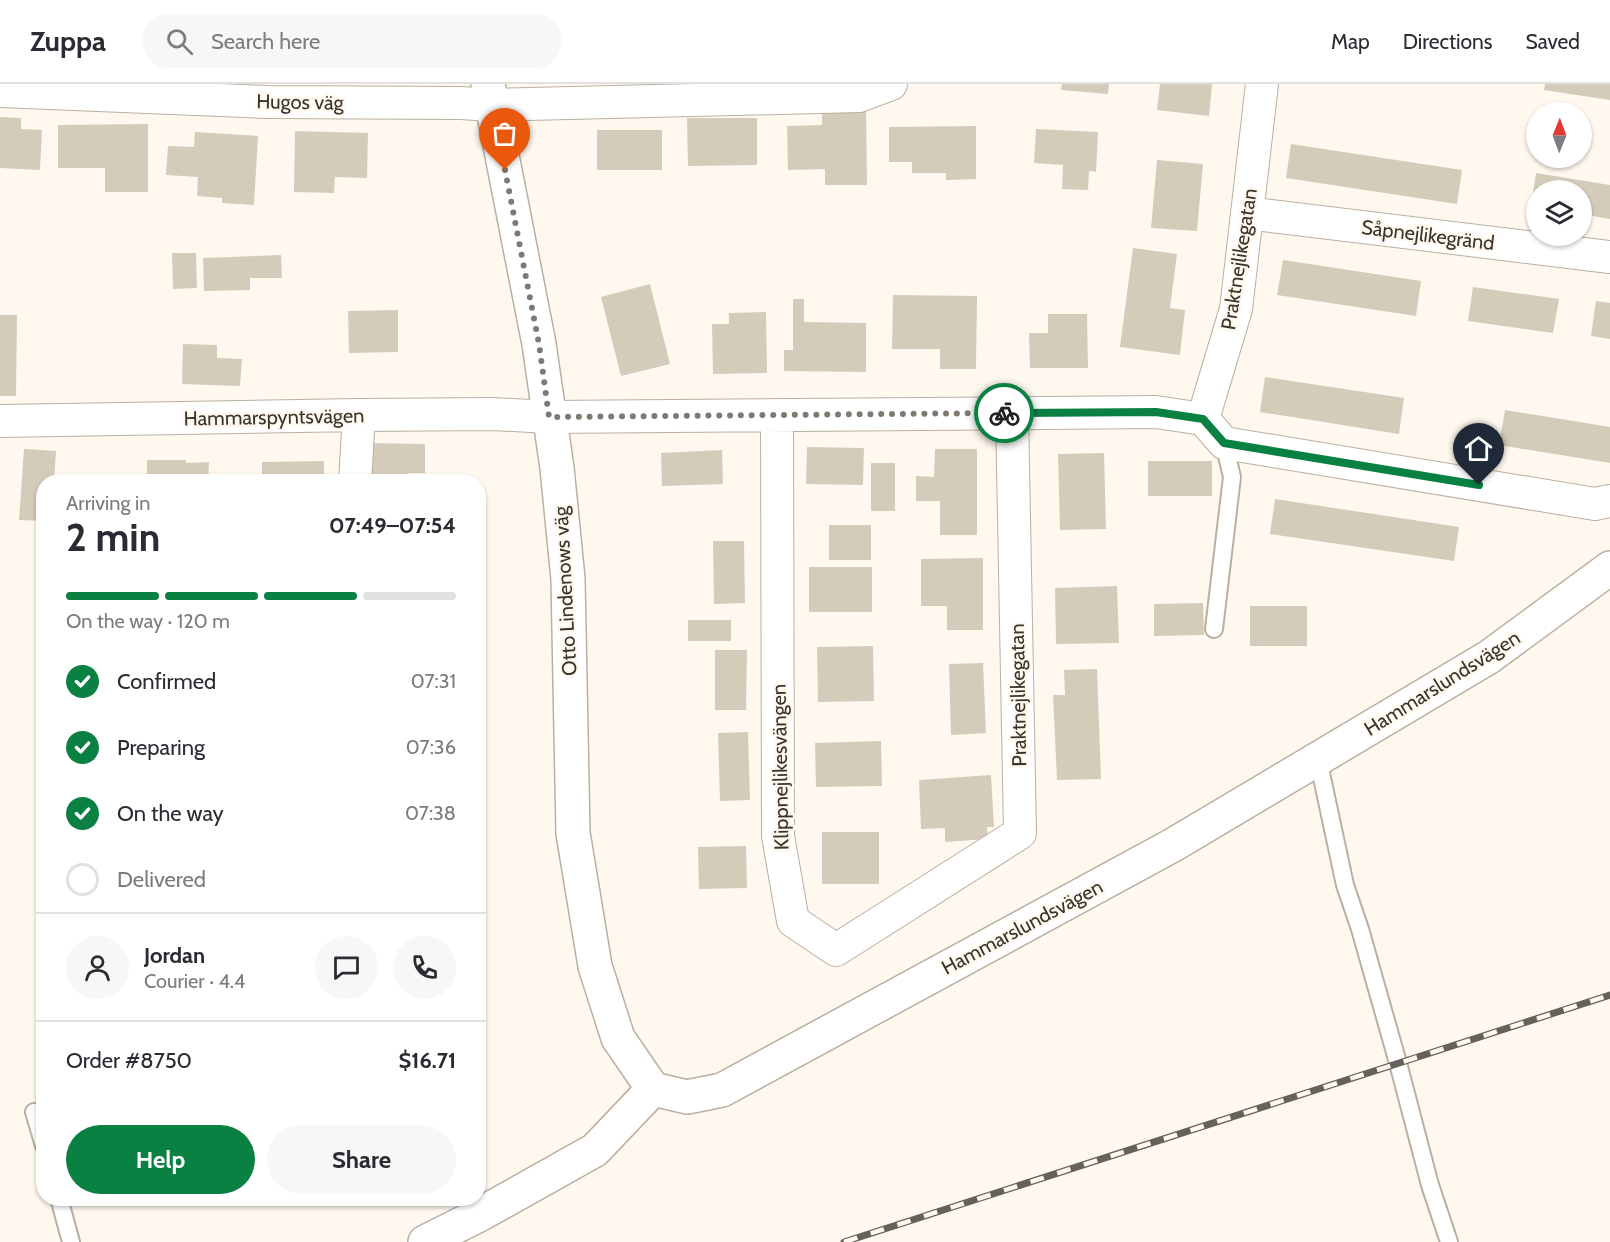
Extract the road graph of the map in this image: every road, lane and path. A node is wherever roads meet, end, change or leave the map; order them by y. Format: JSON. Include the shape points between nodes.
{"nodes":[{"id":1,"x":891,"y":84,"type":"edge"},
{"id":2,"x":1262,"y":84,"type":"edge"},
{"id":3,"x":0,"y":91,"type":"edge"},
{"id":4,"x":265,"y":93,"type":"edge"},
{"id":5,"x":490,"y":94,"type":"edge"},
{"id":6,"x":1247,"y":213,"type":"junction"},
{"id":7,"x":1610,"y":257,"type":"edge"},
{"id":8,"x":1012,"y":413,"type":"junction"},
{"id":9,"x":359,"y":415,"type":"junction"},
{"id":10,"x":777,"y":415,"type":"junction"},
{"id":11,"x":549,"y":417,"type":"junction"},
{"id":12,"x":1203,"y":419,"type":"junction"},
{"id":13,"x":0,"y":422,"type":"edge"},
{"id":14,"x":1224,"y":443,"type":"junction"},
{"id":15,"x":355,"y":474,"type":"edge"},
{"id":16,"x":1610,"y":501,"type":"edge"},
{"id":17,"x":1610,"y":568,"type":"edge"},
{"id":18,"x":1214,"y":629,"type":"dead end"},
{"id":19,"x":1318,"y":759,"type":"junction"},
{"id":20,"x":1020,"y":833,"type":"joint"},
{"id":21,"x":653,"y":1089,"type":"junction"},
{"id":22,"x":34,"y":1112,"type":"dead end"},
{"id":23,"x":36,"y":1119,"type":"edge"},
{"id":24,"x":61,"y":1206,"type":"edge"},
{"id":25,"x":71,"y":1242,"type":"edge"},
{"id":26,"x":425,"y":1242,"type":"edge"},
{"id":27,"x":1449,"y":1242,"type":"edge"}],
"edges":[{"from":1,"to":5,"type":"street","name":"Hugos väg","via":[[859,96]]},
{"from":2,"to":6,"type":"street","name":"Praktnejlikegatan"},
{"from":3,"to":4,"type":"street","name":"Hugos väg"},
{"from":4,"to":5,"type":"street","name":"Hugos väg","via":[[461,104]]},
{"from":5,"to":11,"type":"street","name":"Otto Lindenows väg","via":[[539,344]]},
{"from":6,"to":7,"type":"street","name":"Såpnejlikegränd"},
{"from":6,"to":12,"type":"street","name":"Praktnejlikegatan","via":[[1236,309]]},
{"from":8,"to":10,"type":"street"},
{"from":8,"to":12,"type":"street","via":[[1156,412]]},
{"from":8,"to":20,"type":"street","name":"Praktnejlikegatan"},
{"from":9,"to":11,"type":"street","name":"Hammarspyntsvägen"},
{"from":9,"to":13,"type":"street","name":"Hammarspyntsvägen"},
{"from":9,"to":15,"type":"street"},
{"from":10,"to":11,"type":"street"},
{"from":10,"to":20,"type":"street","name":"Klippnejlikesvängen","via":[[778,836],[794,921],[836,950]]},
{"from":11,"to":21,"type":"street","name":"Otto Lindenows väg","via":[[568,579],[573,833],[596,966],[618,1038]]},
{"from":12,"to":14,"type":"street"},
{"from":14,"to":16,"type":"street","via":[[1595,504]]},
{"from":14,"to":18,"type":"lane","via":[[1232,477]]},
{"from":17,"to":19,"type":"street","name":"Hammarslundsvägen","via":[[1489,657]]},
{"from":19,"to":21,"type":"street","name":"Hammarslundsvägen","via":[[1173,846],[722,1090],[687,1097]]},
{"from":19,"to":27,"type":"lane","via":[[1345,885]]},
{"from":21,"to":26,"type":"street","via":[[595,1150]]},
{"from":22,"to":23,"type":"lane"},
{"from":24,"to":25,"type":"lane"}]}
